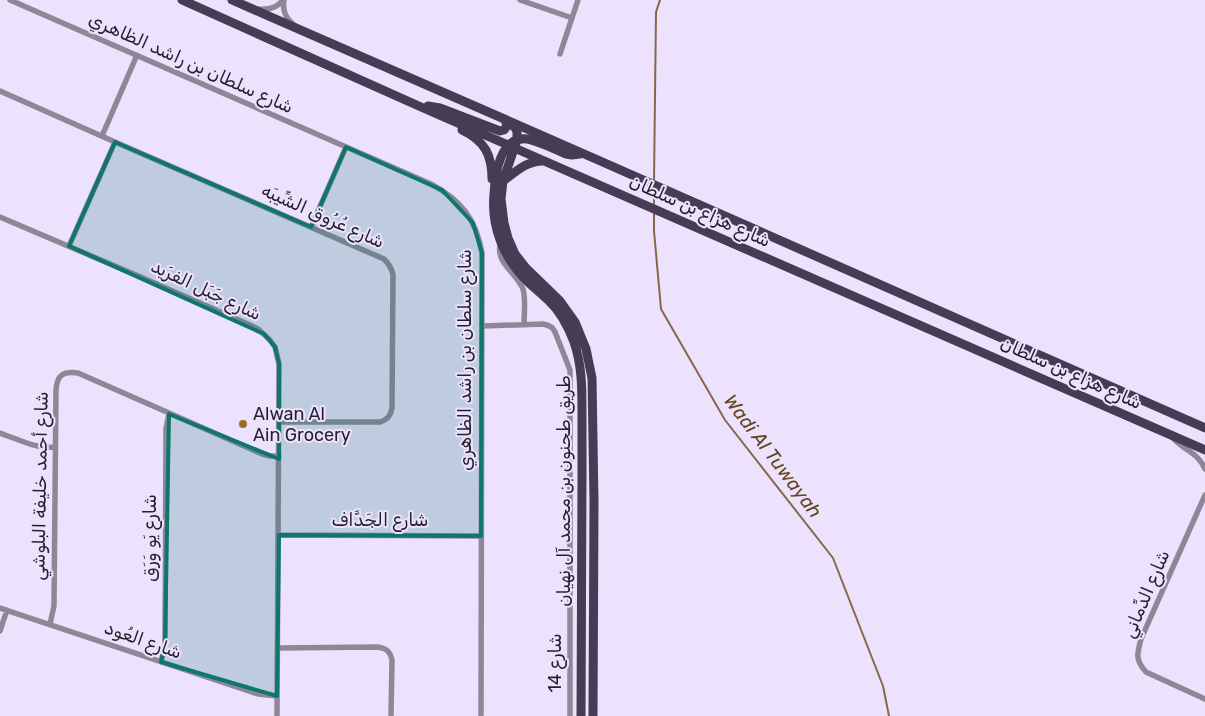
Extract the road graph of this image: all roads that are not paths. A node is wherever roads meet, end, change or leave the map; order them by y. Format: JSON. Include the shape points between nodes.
{"nodes":[{"id":1,"x":10,"y":0,"type":"edge"},
{"id":2,"x":182,"y":0,"type":"edge"},
{"id":3,"x":232,"y":0,"type":"edge"},
{"id":4,"x":284,"y":0,"type":"edge"},
{"id":5,"x":520,"y":0,"type":"edge"},
{"id":6,"x":578,"y":0,"type":"edge"},
{"id":7,"x":249,"y":8,"type":"junction"},
{"id":8,"x":572,"y":18,"type":"junction"},
{"id":9,"x":306,"y":33,"type":"junction"},
{"id":10,"x":560,"y":54,"type":"dead end"},
{"id":11,"x":137,"y":55,"type":"junction"},
{"id":12,"x":0,"y":91,"type":"edge"},
{"id":13,"x":421,"y":107,"type":"junction"},
{"id":14,"x":508,"y":121,"type":"junction"},
{"id":15,"x":102,"y":136,"type":"junction"},
{"id":16,"x":115,"y":142,"type":"junction"},
{"id":17,"x":513,"y":144,"type":"junction"},
{"id":18,"x":346,"y":147,"type":"junction"},
{"id":19,"x":582,"y":153,"type":"junction"},
{"id":20,"x":546,"y":161,"type":"junction"},
{"id":21,"x":503,"y":181,"type":"junction"},
{"id":22,"x":494,"y":212,"type":"junction"},
{"id":23,"x":0,"y":217,"type":"edge"},
{"id":24,"x":311,"y":227,"type":"junction"},
{"id":25,"x":501,"y":242,"type":"junction"},
{"id":26,"x":69,"y":246,"type":"junction"},
{"id":27,"x":524,"y":325,"type":"junction"},
{"id":28,"x":482,"y":326,"type":"junction"},
{"id":29,"x":169,"y":414,"type":"junction"},
{"id":30,"x":280,"y":422,"type":"junction"},
{"id":31,"x":1205,"y":428,"type":"edge"},
{"id":32,"x":0,"y":433,"type":"edge"},
{"id":33,"x":1170,"y":434,"type":"junction"},
{"id":34,"x":582,"y":437,"type":"junction"},
{"id":35,"x":54,"y":447,"type":"junction"},
{"id":36,"x":1205,"y":450,"type":"edge"},
{"id":37,"x":279,"y":456,"type":"junction"},
{"id":38,"x":1205,"y":469,"type":"edge"},
{"id":39,"x":1205,"y":495,"type":"edge"},
{"id":40,"x":594,"y":502,"type":"junction"},
{"id":41,"x":582,"y":504,"type":"junction"},
{"id":42,"x":571,"y":507,"type":"junction"},
{"id":43,"x":570,"y":520,"type":"junction"},
{"id":44,"x":582,"y":527,"type":"junction"},
{"id":45,"x":279,"y":535,"type":"junction"},
{"id":46,"x":481,"y":536,"type":"junction"},
{"id":47,"x":0,"y":608,"type":"edge"},
{"id":48,"x":7,"y":610,"type":"junction"},
{"id":49,"x":50,"y":624,"type":"junction"},
{"id":50,"x":0,"y":631,"type":"edge"},
{"id":51,"x":278,"y":648,"type":"junction"},
{"id":52,"x":161,"y":662,"type":"junction"},
{"id":53,"x":277,"y":696,"type":"junction"},
{"id":54,"x":1205,"y":699,"type":"edge"},
{"id":55,"x":277,"y":716,"type":"edge"},
{"id":56,"x":391,"y":716,"type":"edge"},
{"id":57,"x":481,"y":716,"type":"edge"},
{"id":58,"x":570,"y":716,"type":"edge"},
{"id":59,"x":581,"y":716,"type":"edge"},
{"id":60,"x":593,"y":716,"type":"edge"}],
"edges":[{"from":1,"to":11,"type":"street","name":"شارع سلطان بن راشد الظاهري"},
{"from":2,"to":13,"type":"main road","name":"شارع هزاع بن سلطان"},
{"from":3,"to":7,"type":"main road","name":"شارع هزاع بن سلطان"},
{"from":4,"to":7,"type":"street","via":[[270,9]]},
{"from":4,"to":9,"type":"street","via":[[288,19]]},
{"from":5,"to":8,"type":"street"},
{"from":6,"to":8,"type":"street"},
{"from":7,"to":9,"type":"main road","name":"شارع هزاع بن سلطان"},
{"from":8,"to":10,"type":"street"},
{"from":9,"to":14,"type":"main road","name":"شارع هزاع بن سلطان"},
{"from":11,"to":15,"type":"street"},
{"from":11,"to":18,"type":"street","name":"شارع سلطان بن راشد الظاهري"},
{"from":12,"to":15,"type":"street","name":"شارع عُرُوق الشِّيبَه"},
{"from":13,"to":14,"type":"main road","via":[[434,106],[500,131],[506,128]]},
{"from":13,"to":17,"type":"main road","name":"شارع هزاع بن سلطان"},
{"from":13,"to":22,"type":"main road","via":[[430,116],[478,140],[484,148],[491,162]]},
{"from":14,"to":17,"type":"main road","via":[[517,131]]},
{"from":14,"to":19,"type":"main road","name":"شارع هزاع بن سلطان"},
{"from":15,"to":16,"type":"street","name":"شارع عُرُوق الشِّيبَه"},
{"from":16,"to":24,"type":"street","name":"شارع عُرُوق الشِّيبَه"},
{"from":16,"to":26,"type":"street"},
{"from":17,"to":19,"type":"main road","via":[[530,140],[572,155]]},
{"from":17,"to":20,"type":"main road","name":"شارع هزاع بن سلطان"},
{"from":17,"to":21,"type":"main road","name":"طريق طحنون بن محمد آل نهيان"},
{"from":17,"to":22,"type":"main road","name":"طريق طحنون بن محمد آل نهيان","via":[[497,172]]},
{"from":18,"to":24,"type":"street"},
{"from":18,"to":28,"type":"street","name":"شارع سلطان بن راشد الظاهري","via":[[442,190],[468,213],[482,253]]},
{"from":19,"to":31,"type":"main road","name":"شارع هزاع بن سلطان"},
{"from":20,"to":21,"type":"main road","via":[[531,162]]},
{"from":20,"to":33,"type":"main road","name":"شارع هزاع بن سلطان"},
{"from":21,"to":40,"type":"main road","name":"طريق طحنون بن محمد آل نهيان","via":[[502,215],[510,246],[526,268],[565,308],[586,349],[593,387]]},
{"from":22,"to":25,"type":"main road","name":"طريق طحنون بن محمد آل نهيان"},
{"from":23,"to":26,"type":"street","name":"شارع جَبَل الفرَيد"},
{"from":24,"to":30,"type":"street","name":"شارع عُرُوق الشِّيبَه","via":[[384,259],[390,266],[393,275],[392,413],[380,422]]},
{"from":25,"to":27,"type":"street","via":[[501,257],[524,292]]},
{"from":25,"to":34,"type":"main road","name":"طريق طحنون بن محمد آل نهيان","via":[[514,266],[554,306],[571,333],[582,378]]},
{"from":26,"to":30,"type":"street","name":"شارع جَبَل الفرَيد","via":[[264,334],[275,347],[279,364]]},
{"from":27,"to":28,"type":"street","name":"شارع 14"},
{"from":27,"to":42,"type":"street","name":"شارع 14","via":[[546,324],[552,328],[570,370]]},
{"from":28,"to":46,"type":"street","name":"شارع سلطان بن راشد الظاهري"},
{"from":29,"to":35,"type":"street","name":"شارع أحمد خليفة البلوشي","via":[[70,372],[58,378]]},
{"from":29,"to":37,"type":"street","name":"شارع أحمد خليفة البلوشي","via":[[262,454]]},
{"from":29,"to":52,"type":"street","name":"شارع يَو وَرَق","via":[[166,428],[165,644]]},
{"from":30,"to":37,"type":"street","name":"شارع جَبَل الفرَيد"},
{"from":32,"to":35,"type":"street","via":[[41,447]]},
{"from":33,"to":36,"type":"main road","name":"شارع هزاع بن سلطان"},
{"from":33,"to":38,"type":"street","via":[[1197,456]]},
{"from":34,"to":40,"type":"main road","via":[[588,438],[590,443],[590,482]]},
{"from":34,"to":41,"type":"main road","name":"طريق طحنون بن محمد آل نهيان"},
{"from":35,"to":49,"type":"street","name":"شارع أحمد خليفة البلوشي","via":[[54,606]]},
{"from":37,"to":45,"type":"street","name":"شارع جَبَل الفرَيد"},
{"from":39,"to":54,"type":"street","name":"شارع الدِّماني","via":[[1138,651],[1138,660],[1146,672]]},
{"from":40,"to":60,"type":"main road","name":"طريق طحنون بن محمد آل نهيان"},
{"from":41,"to":42,"type":"street"},
{"from":41,"to":44,"type":"main road","name":"طريق طحنون بن محمد آل نهيان"},
{"from":42,"to":43,"type":"street","name":"شارع 14"},
{"from":43,"to":44,"type":"street"},
{"from":43,"to":58,"type":"street","name":"شارع 14"},
{"from":44,"to":59,"type":"main road","name":"طريق طحنون بن محمد آل نهيان"},
{"from":45,"to":46,"type":"street","name":"شارع الجَدَّاف"},
{"from":45,"to":51,"type":"street","name":"شارع جَبَل الفرَيد"},
{"from":46,"to":57,"type":"street","name":"شارع سلطان بن راشد الظاهري"},
{"from":47,"to":48,"type":"street","name":"شارع العُود"},
{"from":48,"to":49,"type":"street","name":"شارع العُود"},
{"from":48,"to":50,"type":"street"},
{"from":49,"to":52,"type":"street","name":"شارع العُود"},
{"from":51,"to":53,"type":"street","name":"شارع جَبَل الفرَيد"},
{"from":51,"to":56,"type":"street","via":[[387,650],[392,660]]},
{"from":52,"to":53,"type":"street","name":"شارع العُود","via":[[258,694]]},
{"from":53,"to":55,"type":"street","name":"شارع جَبَل الفرَيد"}]}
